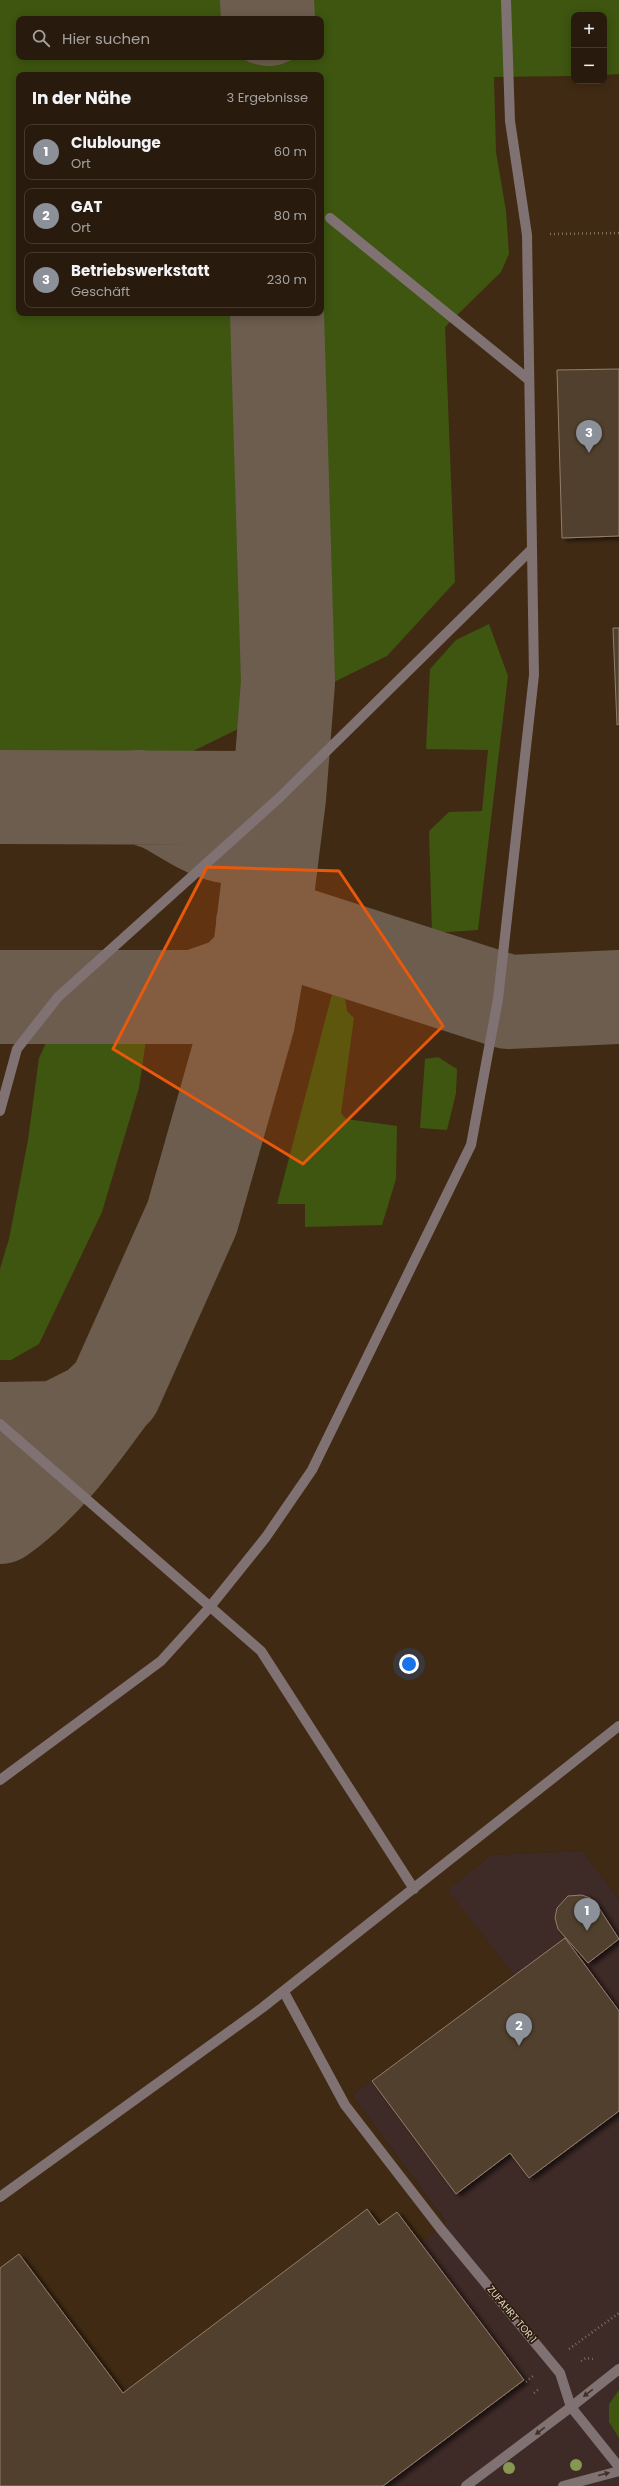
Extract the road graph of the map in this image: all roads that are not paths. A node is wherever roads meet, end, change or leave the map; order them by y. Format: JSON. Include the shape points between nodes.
{"nodes":[{"id":1,"x":506,"y":0,"type":"edge"},
{"id":2,"x":330,"y":218,"type":"dead end"},
{"id":3,"x":529,"y":380,"type":"junction"},
{"id":4,"x":532,"y":549,"type":"junction"},
{"id":5,"x":0,"y":1111,"type":"edge"},
{"id":6,"x":0,"y":1424,"type":"edge"},
{"id":7,"x":209,"y":1608,"type":"junction"},
{"id":8,"x":619,"y":1726,"type":"edge"},
{"id":9,"x":0,"y":1780,"type":"edge"},
{"id":10,"x":414,"y":1889,"type":"junction"},
{"id":11,"x":284,"y":1992,"type":"junction"},
{"id":12,"x":0,"y":2197,"type":"edge"},
{"id":13,"x":619,"y":2369,"type":"edge"},
{"id":14,"x":571,"y":2407,"type":"junction"},
{"id":15,"x":619,"y":2467,"type":"edge"},
{"id":16,"x":619,"y":2471,"type":"edge"},
{"id":17,"x":466,"y":2486,"type":"edge"},
{"id":18,"x":563,"y":2486,"type":"edge"}],
"edges":[{"from":1,"to":3,"type":"street","via":[[510,121],[527,235]]},
{"from":2,"to":3,"type":"street"},
{"from":3,"to":4,"type":"street"},
{"from":4,"to":5,"type":"street","via":[[279,798],[58,997],[17,1048]]},
{"from":4,"to":7,"type":"street","via":[[534,675],[498,998],[471,1145],[312,1470],[266,1537]]},
{"from":6,"to":7,"type":"street"},
{"from":7,"to":9,"type":"street","via":[[160,1661]]},
{"from":7,"to":10,"type":"street","via":[[261,1651]]},
{"from":8,"to":10,"type":"street"},
{"from":10,"to":11,"type":"street"},
{"from":11,"to":12,"type":"street"},
{"from":11,"to":14,"type":"street","name":"ZUFAHRT TOR 1","via":[[345,2105],[440,2228],[560,2373]]},
{"from":13,"to":14,"type":"street","one_way":true},
{"from":14,"to":15,"type":"street"},
{"from":14,"to":17,"type":"street","one_way":true},
{"from":18,"to":16,"type":"street","one_way":true}]}
